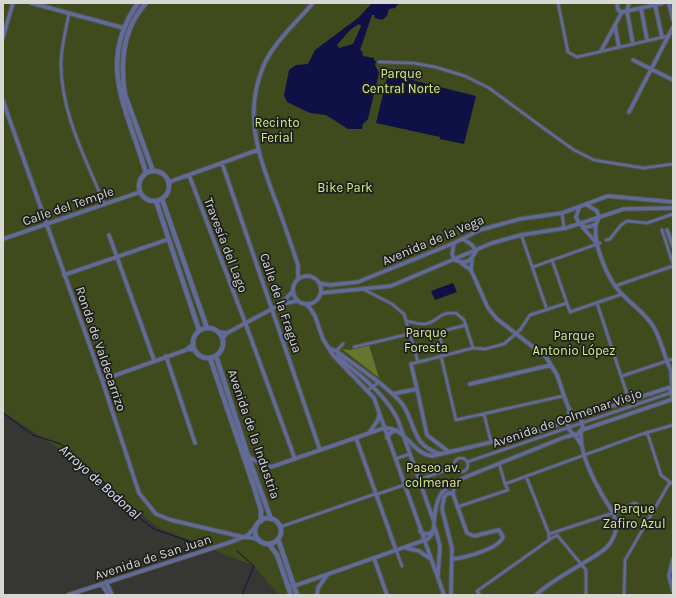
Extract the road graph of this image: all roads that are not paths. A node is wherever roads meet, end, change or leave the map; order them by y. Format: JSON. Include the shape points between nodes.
{"nodes":[{"id":1,"x":13,"y":3,"type":"edge"},
{"id":2,"x":31,"y":3,"type":"edge"},
{"id":3,"x":138,"y":3,"type":"edge"},
{"id":4,"x":146,"y":3,"type":"edge"},
{"id":5,"x":313,"y":3,"type":"edge"},
{"id":6,"x":558,"y":3,"type":"edge"},
{"id":7,"x":617,"y":3,"type":"edge"},
{"id":8,"x":629,"y":3,"type":"edge"},
{"id":9,"x":662,"y":3,"type":"edge"},
{"id":10,"x":669,"y":3,"type":"edge"},
{"id":11,"x":655,"y":5,"type":"junction"},
{"id":12,"x":641,"y":8,"type":"junction"},
{"id":13,"x":627,"y":11,"type":"junction"},
{"id":14,"x":622,"y":12,"type":"junction"},
{"id":15,"x":69,"y":13,"type":"junction"},
{"id":16,"x":673,"y":20,"type":"edge"},
{"id":17,"x":615,"y":25,"type":"junction"},
{"id":18,"x":673,"y":27,"type":"edge"},
{"id":19,"x":124,"y":28,"type":"junction"},
{"id":20,"x":668,"y":36,"type":"junction"},
{"id":21,"x":3,"y":37,"type":"edge"},
{"id":22,"x":662,"y":37,"type":"junction"},
{"id":23,"x":647,"y":40,"type":"junction"},
{"id":24,"x":633,"y":44,"type":"junction"},
{"id":25,"x":619,"y":47,"type":"junction"},
{"id":26,"x":601,"y":51,"type":"junction"},
{"id":27,"x":633,"y":60,"type":"dead end"},
{"id":28,"x":379,"y":62,"type":"dead end"},
{"id":29,"x":651,"y":69,"type":"junction"},
{"id":30,"x":673,"y":80,"type":"edge"},
{"id":31,"x":3,"y":101,"type":"edge"},
{"id":32,"x":629,"y":112,"type":"dead end"},
{"id":33,"x":258,"y":150,"type":"junction"},
{"id":34,"x":222,"y":163,"type":"junction"},
{"id":35,"x":673,"y":164,"type":"edge"},
{"id":36,"x":153,"y":171,"type":"junction"},
{"id":37,"x":146,"y":174,"type":"junction"},
{"id":38,"x":189,"y":175,"type":"junction"},
{"id":39,"x":168,"y":182,"type":"junction"},
{"id":40,"x":140,"y":192,"type":"junction"},
{"id":41,"x":162,"y":199,"type":"junction"},
{"id":42,"x":156,"y":201,"type":"junction"},
{"id":43,"x":673,"y":202,"type":"edge"},
{"id":44,"x":104,"y":203,"type":"junction"},
{"id":45,"x":587,"y":205,"type":"junction"},
{"id":46,"x":579,"y":208,"type":"junction"},
{"id":47,"x":673,"y":208,"type":"edge"},
{"id":48,"x":562,"y":212,"type":"junction"},
{"id":49,"x":673,"y":214,"type":"edge"},
{"id":50,"x":599,"y":217,"type":"junction"},
{"id":51,"x":47,"y":223,"type":"junction"},
{"id":52,"x":579,"y":224,"type":"junction"},
{"id":53,"x":596,"y":224,"type":"junction"},
{"id":54,"x":564,"y":228,"type":"junction"},
{"id":55,"x":662,"y":230,"type":"dead end"},
{"id":56,"x":667,"y":230,"type":"dead end"},
{"id":57,"x":109,"y":235,"type":"dead end"},
{"id":58,"x":522,"y":237,"type":"dead end"},
{"id":59,"x":3,"y":239,"type":"edge"},
{"id":60,"x":169,"y":239,"type":"junction"},
{"id":61,"x":463,"y":239,"type":"junction"},
{"id":62,"x":606,"y":240,"type":"dead end"},
{"id":63,"x":454,"y":243,"type":"junction"},
{"id":64,"x":598,"y":243,"type":"junction"},
{"id":65,"x":673,"y":246,"type":"edge"},
{"id":66,"x":476,"y":251,"type":"junction"},
{"id":67,"x":117,"y":257,"type":"junction"},
{"id":68,"x":472,"y":259,"type":"junction"},
{"id":69,"x":455,"y":260,"type":"junction"},
{"id":70,"x":552,"y":260,"type":"junction"},
{"id":71,"x":461,"y":263,"type":"junction"},
{"id":72,"x":298,"y":265,"type":"junction"},
{"id":73,"x":673,"y":265,"type":"edge"},
{"id":74,"x":533,"y":267,"type":"junction"},
{"id":75,"x":471,"y":270,"type":"junction"},
{"id":76,"x":64,"y":275,"type":"junction"},
{"id":77,"x":306,"y":276,"type":"junction"},
{"id":78,"x":298,"y":279,"type":"junction"},
{"id":79,"x":319,"y":283,"type":"junction"},
{"id":80,"x":615,"y":286,"type":"junction"},
{"id":81,"x":361,"y":288,"type":"junction"},
{"id":82,"x":292,"y":292,"type":"junction"},
{"id":83,"x":321,"y":293,"type":"junction"},
{"id":84,"x":622,"y":294,"type":"junction"},
{"id":85,"x":297,"y":301,"type":"junction"},
{"id":86,"x":314,"y":302,"type":"junction"},
{"id":87,"x":567,"y":303,"type":"junction"},
{"id":88,"x":597,"y":303,"type":"junction"},
{"id":89,"x":281,"y":304,"type":"junction"},
{"id":90,"x":306,"y":304,"type":"junction"},
{"id":91,"x":272,"y":309,"type":"junction"},
{"id":92,"x":547,"y":310,"type":"junction"},
{"id":93,"x":315,"y":316,"type":"junction"},
{"id":94,"x":406,"y":321,"type":"junction"},
{"id":95,"x":246,"y":322,"type":"junction"},
{"id":96,"x":466,"y":325,"type":"junction"},
{"id":97,"x":206,"y":328,"type":"junction"},
{"id":98,"x":199,"y":330,"type":"junction"},
{"id":99,"x":219,"y":332,"type":"junction"},
{"id":100,"x":227,"y":332,"type":"junction"},
{"id":101,"x":517,"y":333,"type":"junction"},
{"id":102,"x":410,"y":334,"type":"junction"},
{"id":103,"x":223,"y":338,"type":"junction"},
{"id":104,"x":193,"y":344,"type":"junction"},
{"id":105,"x":343,"y":344,"type":"dead end"},
{"id":106,"x":354,"y":347,"type":"dead end"},
{"id":107,"x":329,"y":348,"type":"junction"},
{"id":108,"x":473,"y":348,"type":"junction"},
{"id":109,"x":188,"y":349,"type":"junction"},
{"id":110,"x":195,"y":350,"type":"junction"},
{"id":111,"x":336,"y":351,"type":"junction"},
{"id":112,"x":442,"y":355,"type":"junction"},
{"id":113,"x":166,"y":356,"type":"junction"},
{"id":114,"x":216,"y":356,"type":"junction"},
{"id":115,"x":210,"y":358,"type":"junction"},
{"id":116,"x":673,"y":359,"type":"edge"},
{"id":117,"x":154,"y":360,"type":"junction"},
{"id":118,"x":418,"y":362,"type":"junction"},
{"id":119,"x":668,"y":362,"type":"junction"},
{"id":120,"x":411,"y":364,"type":"joint"},
{"id":121,"x":551,"y":365,"type":"junction"},
{"id":122,"x":672,"y":373,"type":"edge"},
{"id":123,"x":622,"y":376,"type":"junction"},
{"id":124,"x":102,"y":380,"type":"junction"},
{"id":125,"x":378,"y":383,"type":"junction"},
{"id":126,"x":470,"y":384,"type":"dead end"},
{"id":127,"x":672,"y":386,"type":"edge"},
{"id":128,"x":374,"y":388,"type":"junction"},
{"id":129,"x":417,"y":389,"type":"junction"},
{"id":130,"x":368,"y":390,"type":"junction"},
{"id":131,"x":392,"y":394,"type":"junction"},
{"id":132,"x":627,"y":394,"type":"dead end"},
{"id":133,"x":672,"y":395,"type":"edge"},
{"id":134,"x":563,"y":396,"type":"junction"},
{"id":135,"x":568,"y":407,"type":"junction"},
{"id":136,"x":379,"y":410,"type":"junction"},
{"id":137,"x":484,"y":414,"type":"junction"},
{"id":138,"x":577,"y":418,"type":"junction"},
{"id":139,"x":569,"y":421,"type":"junction"},
{"id":140,"x":583,"y":423,"type":"junction"},
{"id":141,"x":673,"y":425,"type":"edge"},
{"id":142,"x":384,"y":428,"type":"junction"},
{"id":143,"x":568,"y":428,"type":"junction"},
{"id":144,"x":397,"y":430,"type":"junction"},
{"id":145,"x":582,"y":431,"type":"junction"},
{"id":146,"x":647,"y":432,"type":"junction"},
{"id":147,"x":368,"y":433,"type":"junction"},
{"id":148,"x":574,"y":434,"type":"junction"},
{"id":149,"x":403,"y":436,"type":"junction"},
{"id":150,"x":356,"y":438,"type":"junction"},
{"id":151,"x":387,"y":438,"type":"junction"},
{"id":152,"x":491,"y":442,"type":"junction"},
{"id":153,"x":195,"y":443,"type":"dead end"},
{"id":154,"x":582,"y":444,"type":"junction"},
{"id":155,"x":320,"y":450,"type":"junction"},
{"id":156,"x":449,"y":452,"type":"junction"},
{"id":157,"x":410,"y":454,"type":"junction"},
{"id":158,"x":440,"y":454,"type":"junction"},
{"id":159,"x":586,"y":455,"type":"junction"},
{"id":160,"x":248,"y":456,"type":"junction"},
{"id":161,"x":295,"y":459,"type":"junction"},
{"id":162,"x":395,"y":459,"type":"junction"},
{"id":163,"x":467,"y":462,"type":"junction"},
{"id":164,"x":499,"y":463,"type":"junction"},
{"id":165,"x":455,"y":467,"type":"junction"},
{"id":166,"x":526,"y":476,"type":"junction"},
{"id":167,"x":418,"y":479,"type":"junction"},
{"id":168,"x":455,"y":481,"type":"junction"},
{"id":169,"x":672,"y":483,"type":"edge"},
{"id":170,"x":404,"y":484,"type":"junction"},
{"id":171,"x":505,"y":484,"type":"junction"},
{"id":172,"x":377,"y":494,"type":"junction"},
{"id":173,"x":453,"y":494,"type":"junction"},
{"id":174,"x":457,"y":507,"type":"junction"},
{"id":175,"x":613,"y":513,"type":"junction"},
{"id":176,"x":652,"y":514,"type":"junction"},
{"id":177,"x":271,"y":519,"type":"junction"},
{"id":178,"x":261,"y":521,"type":"junction"},
{"id":179,"x":434,"y":524,"type":"junction"},
{"id":180,"x":256,"y":526,"type":"junction"},
{"id":181,"x":280,"y":527,"type":"junction"},
{"id":182,"x":434,"y":530,"type":"junction"},
{"id":183,"x":420,"y":531,"type":"junction"},
{"id":184,"x":229,"y":534,"type":"junction"},
{"id":185,"x":549,"y":534,"type":"junction"},
{"id":186,"x":243,"y":537,"type":"junction"},
{"id":187,"x":278,"y":539,"type":"junction"},
{"id":188,"x":549,"y":540,"type":"junction"},
{"id":189,"x":260,"y":541,"type":"junction"},
{"id":190,"x":423,"y":541,"type":"junction"},
{"id":191,"x":231,"y":542,"type":"junction"},
{"id":192,"x":269,"y":544,"type":"junction"},
{"id":193,"x":405,"y":547,"type":"junction"},
{"id":194,"x":396,"y":550,"type":"junction"},
{"id":195,"x":374,"y":558,"type":"junction"},
{"id":196,"x":430,"y":559,"type":"junction"},
{"id":197,"x":452,"y":559,"type":"junction"},
{"id":198,"x":673,"y":559,"type":"edge"},
{"id":199,"x":582,"y":564,"type":"junction"},
{"id":200,"x":402,"y":566,"type":"dead end"},
{"id":201,"x":328,"y":574,"type":"junction"},
{"id":202,"x":438,"y":578,"type":"junction"},
{"id":203,"x":104,"y":583,"type":"junction"},
{"id":204,"x":288,"y":586,"type":"junction"},
{"id":205,"x":294,"y":586,"type":"junction"},
{"id":206,"x":673,"y":591,"type":"edge"},
{"id":207,"x":68,"y":595,"type":"edge"},
{"id":208,"x":108,"y":595,"type":"edge"},
{"id":209,"x":112,"y":595,"type":"edge"},
{"id":210,"x":291,"y":595,"type":"edge"},
{"id":211,"x":297,"y":595,"type":"edge"},
{"id":212,"x":317,"y":595,"type":"edge"},
{"id":213,"x":386,"y":595,"type":"edge"},
{"id":214,"x":444,"y":595,"type":"edge"},
{"id":215,"x":451,"y":595,"type":"edge"},
{"id":216,"x":480,"y":595,"type":"edge"},
{"id":217,"x":536,"y":595,"type":"edge"},
{"id":218,"x":586,"y":595,"type":"edge"},
{"id":219,"x":624,"y":595,"type":"edge"}],
"edges":[{"from":1,"to":21,"type":"street"},
{"from":2,"to":15,"type":"street"},
{"from":3,"to":19,"type":"street"},
{"from":4,"to":36,"type":"street","via":[[132,24],[126,40],[123,82],[125,95]]},
{"from":5,"to":33,"type":"street","via":[[274,48],[263,67],[255,94],[254,119]]},
{"from":6,"to":26,"type":"street","via":[[568,52],[577,57]]},
{"from":7,"to":14,"type":"street","via":[[618,10]]},
{"from":8,"to":13,"type":"street","via":[[630,8]]},
{"from":9,"to":11,"type":"street"},
{"from":10,"to":16,"type":"street"},
{"from":11,"to":12,"type":"street"},
{"from":11,"to":22,"type":"street"},
{"from":12,"to":13,"type":"street"},
{"from":12,"to":23,"type":"street"},
{"from":13,"to":14,"type":"street"},
{"from":13,"to":24,"type":"street"},
{"from":14,"to":17,"type":"street"},
{"from":15,"to":19,"type":"street"},
{"from":15,"to":44,"type":"street","via":[[62,47],[63,87],[74,129]]},
{"from":17,"to":25,"type":"street"},
{"from":17,"to":26,"type":"street"},
{"from":18,"to":20,"type":"street"},
{"from":19,"to":37,"type":"street","via":[[117,58],[120,96]]},
{"from":20,"to":22,"type":"street"},
{"from":20,"to":29,"type":"street"},
{"from":22,"to":23,"type":"street"},
{"from":23,"to":24,"type":"street"},
{"from":24,"to":25,"type":"street"},
{"from":25,"to":26,"type":"street"},
{"from":27,"to":29,"type":"street"},
{"from":28,"to":35,"type":"street","via":[[413,63],[465,76],[489,88],[574,150],[594,160],[619,162],[643,168]]},
{"from":29,"to":30,"type":"street"},
{"from":29,"to":32,"type":"street"},
{"from":31,"to":51,"type":"street","name":"Ronda de Valdecarrizo"},
{"from":33,"to":34,"type":"street"},
{"from":33,"to":72,"type":"street"},
{"from":34,"to":38,"type":"street"},
{"from":34,"to":91,"type":"street","name":"Calle de la Fragua"},
{"from":36,"to":37,"type":"street"},
{"from":36,"to":39,"type":"street","via":[[163,174]]},
{"from":37,"to":40,"type":"street","via":[[140,181]]},
{"from":38,"to":39,"type":"street"},
{"from":38,"to":95,"type":"street","name":"Travesía del Lago"},
{"from":39,"to":41,"type":"street","via":[[168,192]]},
{"from":40,"to":42,"type":"street","via":[[146,199]]},
{"from":40,"to":44,"type":"street","name":"Calle del Temple"},
{"from":41,"to":42,"type":"street"},
{"from":41,"to":97,"type":"street"},
{"from":42,"to":60,"type":"street"},
{"from":43,"to":45,"type":"street","name":"Avenida de la Vega","via":[[608,196]]},
{"from":44,"to":51,"type":"street","name":"Calle del Temple"},
{"from":45,"to":46,"type":"street","name":"Avenida de la Vega"},
{"from":45,"to":50,"type":"street","via":[[597,211]]},
{"from":46,"to":48,"type":"street","name":"Avenida de la Vega"},
{"from":46,"to":52,"type":"street","via":[[576,218]]},
{"from":47,"to":50,"type":"street","name":"Avenida de la Vega","via":[[624,209]]},
{"from":48,"to":54,"type":"street"},
{"from":48,"to":61,"type":"street","name":"Avenida de la Vega","via":[[500,224]]},
{"from":49,"to":62,"type":"street","via":[[647,223],[627,221]]},
{"from":50,"to":52,"type":"street","name":"Avenida de la Vega"},
{"from":50,"to":53,"type":"street"},
{"from":51,"to":59,"type":"street","name":"Calle del Temple"},
{"from":51,"to":76,"type":"street","name":"Ronda de Valdecarrizo"},
{"from":52,"to":53,"type":"street","via":[[588,228]]},
{"from":52,"to":54,"type":"street","name":"Avenida de la Vega"},
{"from":52,"to":64,"type":"street","via":[[590,232]]},
{"from":53,"to":64,"type":"street"},
{"from":54,"to":66,"type":"street","name":"Avenida de la Vega","via":[[521,235],[492,243]]},
{"from":55,"to":73,"type":"street"},
{"from":56,"to":65,"type":"street"},
{"from":57,"to":67,"type":"street"},
{"from":58,"to":74,"type":"street"},
{"from":60,"to":67,"type":"street"},
{"from":60,"to":98,"type":"street"},
{"from":61,"to":63,"type":"street","name":"Avenida de la Vega"},
{"from":61,"to":66,"type":"street"},
{"from":63,"to":69,"type":"street","via":[[452,254]]},
{"from":63,"to":79,"type":"street","name":"Avenida de la Vega","via":[[358,282],[330,285]]},
{"from":64,"to":70,"type":"street"},
{"from":64,"to":80,"type":"street"},
{"from":66,"to":68,"type":"street"},
{"from":66,"to":69,"type":"street","name":"Avenida de la Vega"},
{"from":67,"to":76,"type":"street"},
{"from":67,"to":117,"type":"street"},
{"from":68,"to":71,"type":"street"},
{"from":68,"to":75,"type":"street"},
{"from":69,"to":71,"type":"street"},
{"from":69,"to":81,"type":"street","name":"Avenida de la Vega","via":[[391,286]]},
{"from":70,"to":74,"type":"street"},
{"from":70,"to":87,"type":"street"},
{"from":71,"to":75,"type":"street"},
{"from":72,"to":77,"type":"street"},
{"from":72,"to":78,"type":"street"},
{"from":73,"to":80,"type":"street"},
{"from":74,"to":92,"type":"street"},
{"from":75,"to":101,"type":"street","via":[[488,308],[497,319]]},
{"from":76,"to":124,"type":"street","name":"Ronda de Valdecarrizo"},
{"from":77,"to":78,"type":"street"},
{"from":77,"to":79,"type":"street","via":[[314,278]]},
{"from":78,"to":82,"type":"street","via":[[293,284]]},
{"from":79,"to":83,"type":"street"},
{"from":80,"to":84,"type":"street"},
{"from":81,"to":83,"type":"street","name":"Avenida de la Vega"},
{"from":81,"to":94,"type":"street","via":[[392,304],[404,314]]},
{"from":82,"to":85,"type":"street"},
{"from":82,"to":89,"type":"street"},
{"from":83,"to":86,"type":"street"},
{"from":84,"to":88,"type":"street"},
{"from":84,"to":119,"type":"street","via":[[652,325]]},
{"from":85,"to":89,"type":"street","via":[[291,300]]},
{"from":85,"to":90,"type":"street"},
{"from":86,"to":90,"type":"street"},
{"from":86,"to":93,"type":"street"},
{"from":87,"to":88,"type":"street","via":[[570,312]]},
{"from":87,"to":92,"type":"street"},
{"from":88,"to":123,"type":"street"},
{"from":89,"to":91,"type":"street"},
{"from":90,"to":93,"type":"street"},
{"from":91,"to":95,"type":"street"},
{"from":91,"to":155,"type":"street","name":"Calle de la Fragua"},
{"from":92,"to":101,"type":"street","via":[[530,315]]},
{"from":93,"to":107,"type":"street"},
{"from":94,"to":96,"type":"street","via":[[424,324],[430,323],[440,314],[456,313]]},
{"from":94,"to":102,"type":"street"},
{"from":95,"to":100,"type":"street"},
{"from":95,"to":161,"type":"street","name":"Travesía del Lago"},
{"from":96,"to":108,"type":"street"},
{"from":96,"to":112,"type":"street","via":[[439,332]]},
{"from":97,"to":98,"type":"street"},
{"from":97,"to":99,"type":"street"},
{"from":98,"to":104,"type":"street"},
{"from":99,"to":100,"type":"street"},
{"from":99,"to":103,"type":"street"},
{"from":100,"to":103,"type":"street"},
{"from":101,"to":108,"type":"street","via":[[504,344],[485,349]]},
{"from":101,"to":121,"type":"street","via":[[540,350]]},
{"from":102,"to":106,"type":"street"},
{"from":102,"to":118,"type":"street"},
{"from":103,"to":114,"type":"street","via":[[222,348]]},
{"from":104,"to":109,"type":"street"},
{"from":104,"to":110,"type":"street"},
{"from":105,"to":111,"type":"street"},
{"from":107,"to":111,"type":"street"},
{"from":107,"to":128,"type":"street"},
{"from":107,"to":130,"type":"street"},
{"from":108,"to":112,"type":"street"},
{"from":109,"to":110,"type":"street"},
{"from":109,"to":113,"type":"street"},
{"from":110,"to":115,"type":"street"},
{"from":111,"to":125,"type":"street"},
{"from":112,"to":118,"type":"street"},
{"from":112,"to":137,"type":"street","via":[[456,420]]},
{"from":113,"to":117,"type":"street"},
{"from":113,"to":153,"type":"street"},
{"from":114,"to":115,"type":"street"},
{"from":114,"to":160,"type":"street","name":"Avenida de la Industria"},
{"from":115,"to":178,"type":"street","name":"Avenida de la Industria","via":[[257,497]]},
{"from":116,"to":119,"type":"street"},
{"from":117,"to":124,"type":"street"},
{"from":118,"to":120,"type":"street"},
{"from":119,"to":122,"type":"street"},
{"from":119,"to":123,"type":"street"},
{"from":120,"to":129,"type":"street"},
{"from":121,"to":126,"type":"street"},
{"from":121,"to":134,"type":"street"},
{"from":122,"to":127,"type":"street"},
{"from":123,"to":132,"type":"street"},
{"from":124,"to":184,"type":"street","name":"Ronda de Valdecarrizo","via":[[140,493],[147,504],[156,514],[171,520]]},
{"from":125,"to":128,"type":"street"},
{"from":125,"to":131,"type":"street"},
{"from":127,"to":133,"type":"street"},
{"from":127,"to":138,"type":"street","name":"Avenida de Colmenar Viejo"},
{"from":128,"to":130,"type":"street"},
{"from":128,"to":149,"type":"street","via":[[391,406]]},
{"from":129,"to":131,"type":"street"},
{"from":129,"to":156,"type":"street","via":[[427,435]]},
{"from":130,"to":136,"type":"street"},
{"from":131,"to":158,"type":"street","via":[[404,406],[420,443],[430,451]]},
{"from":133,"to":140,"type":"street","name":"Avenida de Colmenar Viejo"},
{"from":133,"to":145,"type":"street","name":"Avenida de Colmenar Viejo"},
{"from":134,"to":135,"type":"street"},
{"from":134,"to":137,"type":"street"},
{"from":135,"to":138,"type":"street"},
{"from":135,"to":139,"type":"street"},
{"from":136,"to":142,"type":"street"},
{"from":136,"to":147,"type":"street","via":[[378,420]]},
{"from":137,"to":152,"type":"street"},
{"from":138,"to":139,"type":"street","name":"Avenida de Colmenar Viejo"},
{"from":138,"to":140,"type":"street"},
{"from":139,"to":143,"type":"street"},
{"from":139,"to":152,"type":"street","name":"Avenida de Colmenar Viejo","via":[[547,429]]},
{"from":140,"to":143,"type":"street","name":"Avenida de Colmenar Viejo"},
{"from":140,"to":145,"type":"street"},
{"from":141,"to":146,"type":"street"},
{"from":142,"to":144,"type":"street"},
{"from":142,"to":147,"type":"street"},
{"from":142,"to":151,"type":"street"},
{"from":143,"to":148,"type":"street"},
{"from":143,"to":163,"type":"street","name":"Avenida de Colmenar Viejo"},
{"from":144,"to":149,"type":"street","name":"Avenida de Colmenar Viejo"},
{"from":144,"to":151,"type":"street","via":[[390,433]]},
{"from":145,"to":148,"type":"street","name":"Avenida de Colmenar Viejo"},
{"from":145,"to":154,"type":"street"},
{"from":146,"to":159,"type":"street"},
{"from":146,"to":169,"type":"street","via":[[661,475]]},
{"from":147,"to":150,"type":"street"},
{"from":148,"to":154,"type":"street"},
{"from":148,"to":164,"type":"street","name":"Avenida de Colmenar Viejo"},
{"from":149,"to":157,"type":"street"},
{"from":149,"to":158,"type":"street","name":"Avenida de Colmenar Viejo","via":[[421,453],[432,456]]},
{"from":150,"to":155,"type":"street"},
{"from":150,"to":172,"type":"street"},
{"from":151,"to":162,"type":"street"},
{"from":152,"to":156,"type":"street","name":"Avenida de Colmenar Viejo"},
{"from":154,"to":159,"type":"street"},
{"from":155,"to":161,"type":"street"},
{"from":156,"to":158,"type":"street","name":"Avenida de Colmenar Viejo"},
{"from":157,"to":162,"type":"street"},
{"from":157,"to":167,"type":"street"},
{"from":159,"to":166,"type":"street"},
{"from":159,"to":175,"type":"street","via":[[599,489]]},
{"from":160,"to":161,"type":"street","via":[[271,467]]},
{"from":160,"to":177,"type":"street","name":"Avenida de la Industria"},
{"from":162,"to":170,"type":"street"},
{"from":163,"to":165,"type":"street","name":"Avenida de Colmenar Viejo","via":[[459,458],[455,462]]},
{"from":163,"to":165,"type":"street","name":"Avenida de Colmenar Viejo","via":[[467,468],[463,471]]},
{"from":164,"to":168,"type":"street","name":"Avenida de Colmenar Viejo"},
{"from":164,"to":171,"type":"street"},
{"from":165,"to":167,"type":"street","name":"Avenida de Colmenar Viejo"},
{"from":166,"to":171,"type":"street"},
{"from":166,"to":185,"type":"street"},
{"from":167,"to":170,"type":"street","name":"Avenida de Colmenar Viejo"},
{"from":167,"to":179,"type":"street"},
{"from":168,"to":173,"type":"street"},
{"from":168,"to":179,"type":"street","name":"Avenida de Colmenar Viejo","via":[[439,495]]},
{"from":169,"to":176,"type":"street"},
{"from":170,"to":172,"type":"street","name":"Avenida de Colmenar Viejo"},
{"from":170,"to":183,"type":"street"},
{"from":171,"to":174,"type":"street","via":[[508,490]]},
{"from":172,"to":181,"type":"street","name":"Avenida de Colmenar Viejo"},
{"from":172,"to":194,"type":"street"},
{"from":173,"to":174,"type":"street"},
{"from":173,"to":197,"type":"street","via":[[448,493],[444,497],[442,509],[450,536]]},
{"from":174,"to":197,"type":"street","via":[[467,533],[474,536],[499,530],[504,537],[498,545],[463,558]]},
{"from":175,"to":176,"type":"street","via":[[635,503]]},
{"from":175,"to":185,"type":"street"},
{"from":175,"to":199,"type":"street","via":[[616,523],[614,536],[607,547]]},
{"from":176,"to":219,"type":"street","via":[[625,560]]},
{"from":177,"to":178,"type":"street"},
{"from":177,"to":181,"type":"street"},
{"from":178,"to":180,"type":"street"},
{"from":179,"to":182,"type":"street","name":"Avenida de Colmenar Viejo"},
{"from":179,"to":202,"type":"street","via":[[440,546]]},
{"from":180,"to":186,"type":"street"},
{"from":180,"to":189,"type":"street","via":[[256,534]]},
{"from":181,"to":187,"type":"street"},
{"from":182,"to":183,"type":"street","via":[[429,534]]},
{"from":182,"to":190,"type":"street","via":[[432,536]]},
{"from":183,"to":190,"type":"street"},
{"from":184,"to":186,"type":"street","name":"Ronda de Valdecarrizo"},
{"from":184,"to":191,"type":"street"},
{"from":185,"to":188,"type":"street"},
{"from":186,"to":189,"type":"street","name":"Ronda de Valdecarrizo"},
{"from":186,"to":191,"type":"street","name":"Avenida de San Juan"},
{"from":187,"to":192,"type":"street"},
{"from":187,"to":205,"type":"street"},
{"from":188,"to":199,"type":"street","via":[[557,535]]},
{"from":188,"to":216,"type":"street","via":[[477,591]]},
{"from":189,"to":192,"type":"street"},
{"from":190,"to":193,"type":"street"},
{"from":190,"to":196,"type":"street"},
{"from":191,"to":203,"type":"street","name":"Avenida de San Juan"},
{"from":192,"to":204,"type":"street","via":[[277,555]]},
{"from":193,"to":194,"type":"street"},
{"from":193,"to":196,"type":"street","via":[[419,551]]},
{"from":194,"to":195,"type":"street"},
{"from":194,"to":200,"type":"street"},
{"from":195,"to":201,"type":"street"},
{"from":195,"to":213,"type":"street"},
{"from":196,"to":202,"type":"street"},
{"from":197,"to":215,"type":"street"},
{"from":198,"to":206,"type":"street","via":[[669,576]]},
{"from":199,"to":217,"type":"street","via":[[548,584]]},
{"from":199,"to":218,"type":"street","via":[[586,570]]},
{"from":201,"to":205,"type":"street"},
{"from":201,"to":212,"type":"street","via":[[318,588]]},
{"from":202,"to":214,"type":"street"},
{"from":203,"to":207,"type":"street","name":"Avenida de San Juan"},
{"from":203,"to":208,"type":"street"},
{"from":203,"to":209,"type":"street"},
{"from":204,"to":205,"type":"street"},
{"from":204,"to":210,"type":"street"},
{"from":205,"to":211,"type":"street"}]}
